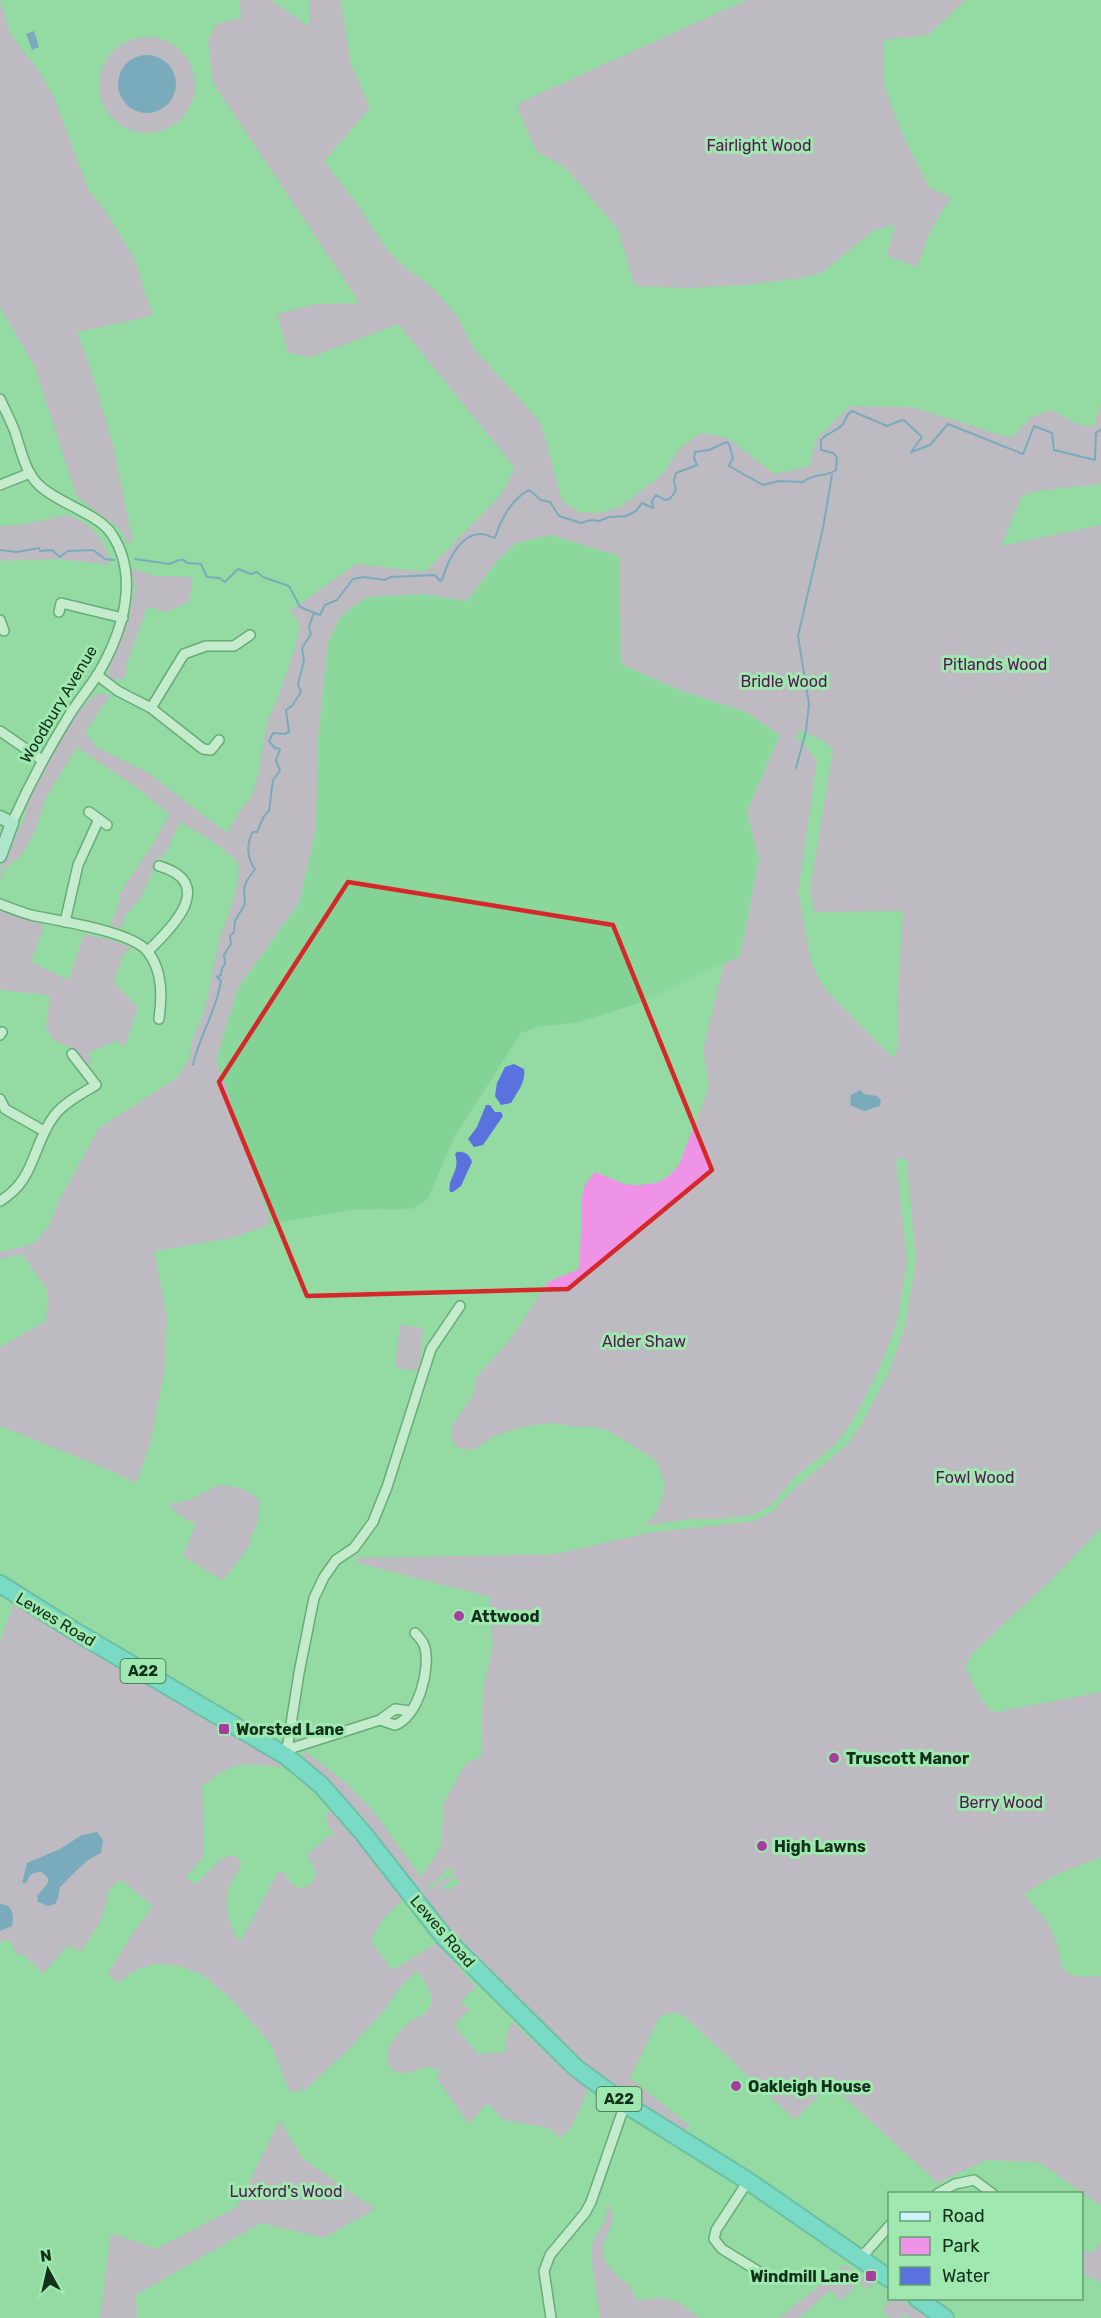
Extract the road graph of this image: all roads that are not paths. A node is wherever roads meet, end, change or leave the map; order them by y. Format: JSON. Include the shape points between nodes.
{"nodes":[{"id":1,"x":0,"y":399,"type":"edge"},
{"id":2,"x":30,"y":473,"type":"junction"},
{"id":3,"x":0,"y":485,"type":"edge"},
{"id":4,"x":59,"y":612,"type":"dead end"},
{"id":5,"x":123,"y":618,"type":"junction"},
{"id":6,"x":0,"y":620,"type":"edge"},
{"id":7,"x":4,"y":631,"type":"dead end"},
{"id":8,"x":250,"y":635,"type":"dead end"},
{"id":9,"x":97,"y":675,"type":"junction"},
{"id":10,"x":151,"y":708,"type":"junction"},
{"id":11,"x":0,"y":731,"type":"edge"},
{"id":12,"x":219,"y":740,"type":"dead end"},
{"id":13,"x":42,"y":760,"type":"junction"},
{"id":14,"x":89,"y":812,"type":"dead end"},
{"id":15,"x":0,"y":817,"type":"edge"},
{"id":16,"x":99,"y":819,"type":"junction"},
{"id":17,"x":12,"y":823,"type":"junction"},
{"id":18,"x":107,"y":825,"type":"dead end"},
{"id":19,"x":0,"y":856,"type":"edge"},
{"id":20,"x":159,"y":866,"type":"dead end"},
{"id":21,"x":0,"y":904,"type":"edge"},
{"id":22,"x":65,"y":922,"type":"junction"},
{"id":23,"x":148,"y":951,"type":"junction"},
{"id":24,"x":159,"y":1019,"type":"dead end"},
{"id":25,"x":72,"y":1054,"type":"dead end"},
{"id":26,"x":0,"y":1099,"type":"edge"},
{"id":27,"x":44,"y":1131,"type":"junction"},
{"id":28,"x":0,"y":1201,"type":"edge"},
{"id":29,"x":460,"y":1306,"type":"dead end"},
{"id":30,"x":0,"y":1584,"type":"edge"},
{"id":31,"x":415,"y":1633,"type":"dead end"},
{"id":32,"x":410,"y":1711,"type":"junction"},
{"id":33,"x":380,"y":1720,"type":"junction"},
{"id":34,"x":287,"y":1753,"type":"junction"},
{"id":35,"x":625,"y":2104,"type":"junction"},
{"id":36,"x":748,"y":2181,"type":"junction"},
{"id":37,"x":939,"y":2192,"type":"edge"},
{"id":38,"x":992,"y":2192,"type":"edge"},
{"id":39,"x":888,"y":2227,"type":"edge"},
{"id":40,"x":860,"y":2259,"type":"junction"},
{"id":41,"x":766,"y":2276,"type":"dead end"},
{"id":42,"x":888,"y":2278,"type":"edge"},
{"id":43,"x":920,"y":2300,"type":"edge"},
{"id":44,"x":551,"y":2318,"type":"edge"},
{"id":45,"x":945,"y":2318,"type":"edge"}],
"edges":[{"from":1,"to":2,"type":"street","name":"Woodbury Avenue"},
{"from":2,"to":3,"type":"street"},
{"from":2,"to":5,"type":"street","name":"Woodbury Avenue","via":[[44,489],[111,532],[124,570]]},
{"from":4,"to":5,"type":"street","via":[[61,603]]},
{"from":5,"to":9,"type":"street","name":"Woodbury Avenue"},
{"from":6,"to":7,"type":"street"},
{"from":8,"to":10,"type":"street","via":[[234,646],[206,646],[184,654]]},
{"from":9,"to":10,"type":"street"},
{"from":9,"to":13,"type":"street","name":"Woodbury Avenue"},
{"from":10,"to":12,"type":"street","via":[[202,749],[211,750]]},
{"from":11,"to":13,"type":"street"},
{"from":13,"to":17,"type":"street","name":"Woodbury Avenue"},
{"from":14,"to":16,"type":"street"},
{"from":15,"to":17,"type":"street"},
{"from":16,"to":18,"type":"street"},
{"from":16,"to":22,"type":"street","via":[[78,865]]},
{"from":17,"to":19,"type":"street","name":"Woodbury Avenue"},
{"from":20,"to":23,"type":"street","via":[[182,876],[187,891],[182,912],[173,926]]},
{"from":21,"to":22,"type":"street"},
{"from":22,"to":23,"type":"street","via":[[116,933]]},
{"from":23,"to":24,"type":"street","via":[[162,994]]},
{"from":25,"to":27,"type":"street","via":[[96,1085],[55,1114]]},
{"from":26,"to":27,"type":"street","via":[[5,1109]]},
{"from":27,"to":28,"type":"street","via":[[30,1170],[12,1194]]},
{"from":29,"to":34,"type":"street","via":[[430,1349],[373,1522],[354,1548],[336,1560],[315,1598]]},
{"from":30,"to":34,"type":"highway","name":"Lewes Road","number":"A22"},
{"from":31,"to":32,"type":"street","via":[[424,1643],[426,1661],[423,1686]]},
{"from":32,"to":33,"type":"street","via":[[395,1709]]},
{"from":32,"to":33,"type":"street","via":[[407,1718],[395,1725]]},
{"from":33,"to":34,"type":"street"},
{"from":34,"to":35,"type":"highway","name":"Lewes Road","number":"A22","via":[[363,1833],[444,1937],[576,2068]]},
{"from":35,"to":36,"type":"highway","name":"Lewes Road","number":"A22"},
{"from":35,"to":44,"type":"street","via":[[591,2202],[550,2255],[544,2271]]},
{"from":36,"to":40,"type":"highway","name":"Lewes Road","number":"A22"},
{"from":36,"to":41,"type":"street","via":[[714,2239]]},
{"from":37,"to":38,"type":"street","via":[[974,2180]]},
{"from":39,"to":40,"type":"street"},
{"from":40,"to":42,"type":"highway","name":"Lewes Road","number":"A22"},
{"from":43,"to":45,"type":"highway"}]}
